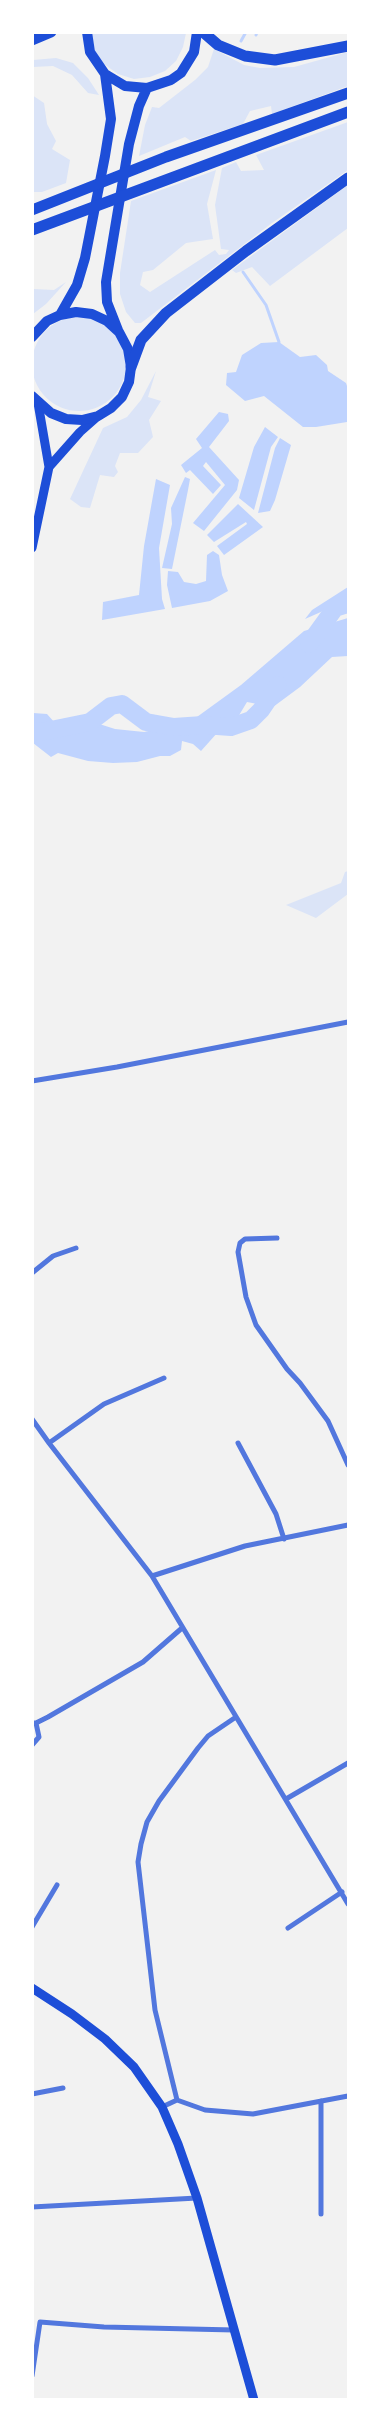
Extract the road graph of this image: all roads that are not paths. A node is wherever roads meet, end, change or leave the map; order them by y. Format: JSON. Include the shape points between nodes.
{"nodes":[{"id":1,"x":50,"y":32,"type":"edge"},
{"id":2,"x":86,"y":32,"type":"edge"},
{"id":3,"x":197,"y":32,"type":"edge"},
{"id":4,"x":203,"y":32,"type":"edge"},
{"id":5,"x":32,"y":40,"type":"edge"},
{"id":6,"x":348,"y":46,"type":"edge"},
{"id":7,"x":105,"y":74,"type":"junction"},
{"id":8,"x":148,"y":88,"type":"junction"},
{"id":9,"x":348,"y":93,"type":"edge"},
{"id":10,"x":348,"y":112,"type":"edge"},
{"id":11,"x":348,"y":178,"type":"edge"},
{"id":12,"x":32,"y":210,"type":"edge"},
{"id":13,"x":32,"y":230,"type":"edge"},
{"id":14,"x":60,"y":315,"type":"junction"},
{"id":15,"x":120,"y":332,"type":"junction"},
{"id":16,"x":32,"y":336,"type":"edge"},
{"id":17,"x":132,"y":367,"type":"junction"},
{"id":18,"x":35,"y":399,"type":"edge"},
{"id":19,"x":98,"y":416,"type":"junction"},
{"id":20,"x":49,"y":467,"type":"junction"},
{"id":21,"x":32,"y":548,"type":"edge"},
{"id":22,"x":348,"y":1022,"type":"edge"},
{"id":23,"x":32,"y":1081,"type":"edge"},
{"id":24,"x":277,"y":1238,"type":"dead end"},
{"id":25,"x":76,"y":1248,"type":"dead end"},
{"id":26,"x":32,"y":1273,"type":"edge"},
{"id":27,"x":164,"y":1378,"type":"dead end"},
{"id":28,"x":32,"y":1419,"type":"edge"},
{"id":29,"x":48,"y":1443,"type":"junction"},
{"id":30,"x":238,"y":1443,"type":"dead end"},
{"id":31,"x":348,"y":1465,"type":"edge"},
{"id":32,"x":348,"y":1525,"type":"edge"},
{"id":33,"x":284,"y":1539,"type":"junction"},
{"id":34,"x":152,"y":1576,"type":"junction"},
{"id":35,"x":182,"y":1628,"type":"junction"},
{"id":36,"x":236,"y":1717,"type":"junction"},
{"id":37,"x":34,"y":1723,"type":"edge"},
{"id":38,"x":32,"y":1744,"type":"edge"},
{"id":39,"x":348,"y":1763,"type":"edge"},
{"id":40,"x":286,"y":1799,"type":"junction"},
{"id":41,"x":57,"y":1885,"type":"dead end"},
{"id":42,"x":342,"y":1892,"type":"junction"},
{"id":43,"x":348,"y":1904,"type":"edge"},
{"id":44,"x":32,"y":1927,"type":"edge"},
{"id":45,"x":288,"y":1928,"type":"dead end"},
{"id":46,"x":32,"y":1988,"type":"edge"},
{"id":47,"x":63,"y":2088,"type":"dead end"},
{"id":48,"x":32,"y":2094,"type":"edge"},
{"id":49,"x":348,"y":2096,"type":"edge"},
{"id":50,"x":177,"y":2100,"type":"junction"},
{"id":51,"x":321,"y":2100,"type":"junction"},
{"id":52,"x":162,"y":2107,"type":"junction"},
{"id":53,"x":197,"y":2198,"type":"junction"},
{"id":54,"x":32,"y":2207,"type":"edge"},
{"id":55,"x":321,"y":2214,"type":"dead end"},
{"id":56,"x":235,"y":2330,"type":"junction"},
{"id":57,"x":32,"y":2376,"type":"edge"},
{"id":58,"x":254,"y":2400,"type":"edge"}],
"edges":[{"from":1,"to":5,"type":"highway"},
{"from":2,"to":7,"type":"highway","via":[[90,52]]},
{"from":3,"to":8,"type":"highway","via":[[194,52],[181,73]]},
{"from":4,"to":6,"type":"highway","via":[[218,45],[245,56],[275,60]]},
{"from":7,"to":8,"type":"highway","via":[[125,86]]},
{"from":7,"to":14,"type":"highway","via":[[111,120],[105,156],[77,285]]},
{"from":8,"to":15,"type":"highway","via":[[139,106],[129,144],[106,282],[107,302]]},
{"from":9,"to":12,"type":"highway","via":[[166,157]]},
{"from":10,"to":13,"type":"highway"},
{"from":11,"to":17,"type":"highway","via":[[166,313],[141,340]]},
{"from":14,"to":15,"type":"highway","via":[[92,314]]},
{"from":14,"to":16,"type":"highway"},
{"from":15,"to":17,"type":"highway"},
{"from":17,"to":19,"type":"highway","via":[[122,397]]},
{"from":18,"to":19,"type":"highway","via":[[51,413],[66,419]]},
{"from":18,"to":20,"type":"main road"},
{"from":19,"to":20,"type":"main road"},
{"from":20,"to":21,"type":"main road"},
{"from":22,"to":23,"type":"street"},
{"from":24,"to":31,"type":"street","via":[[245,1239],[240,1243],[238,1252],[246,1297],[256,1325],[328,1421]]},
{"from":25,"to":26,"type":"street","via":[[53,1256]]},
{"from":27,"to":29,"type":"street","via":[[104,1404]]},
{"from":28,"to":29,"type":"street"},
{"from":29,"to":34,"type":"street"},
{"from":30,"to":33,"type":"street","via":[[276,1514]]},
{"from":32,"to":33,"type":"street"},
{"from":33,"to":34,"type":"street","via":[[245,1546]]},
{"from":34,"to":35,"type":"street"},
{"from":35,"to":36,"type":"street"},
{"from":35,"to":37,"type":"street","via":[[143,1662]]},
{"from":36,"to":40,"type":"street"},
{"from":36,"to":50,"type":"street","via":[[208,1736],[160,1801],[147,1822],[138,1862],[155,2010]]},
{"from":37,"to":38,"type":"street","via":[[39,1737]]},
{"from":39,"to":40,"type":"street"},
{"from":40,"to":42,"type":"street"},
{"from":41,"to":44,"type":"street"},
{"from":42,"to":43,"type":"street"},
{"from":42,"to":45,"type":"street"},
{"from":46,"to":52,"type":"main road","via":[[105,2039],[134,2067]]},
{"from":47,"to":48,"type":"street"},
{"from":49,"to":51,"type":"street"},
{"from":50,"to":51,"type":"street","via":[[205,2110],[253,2114]]},
{"from":50,"to":52,"type":"street"},
{"from":51,"to":55,"type":"street"},
{"from":52,"to":53,"type":"main road"},
{"from":53,"to":54,"type":"street"},
{"from":53,"to":56,"type":"main road"},
{"from":56,"to":57,"type":"street","via":[[40,2322]]},
{"from":56,"to":58,"type":"main road"}]}
